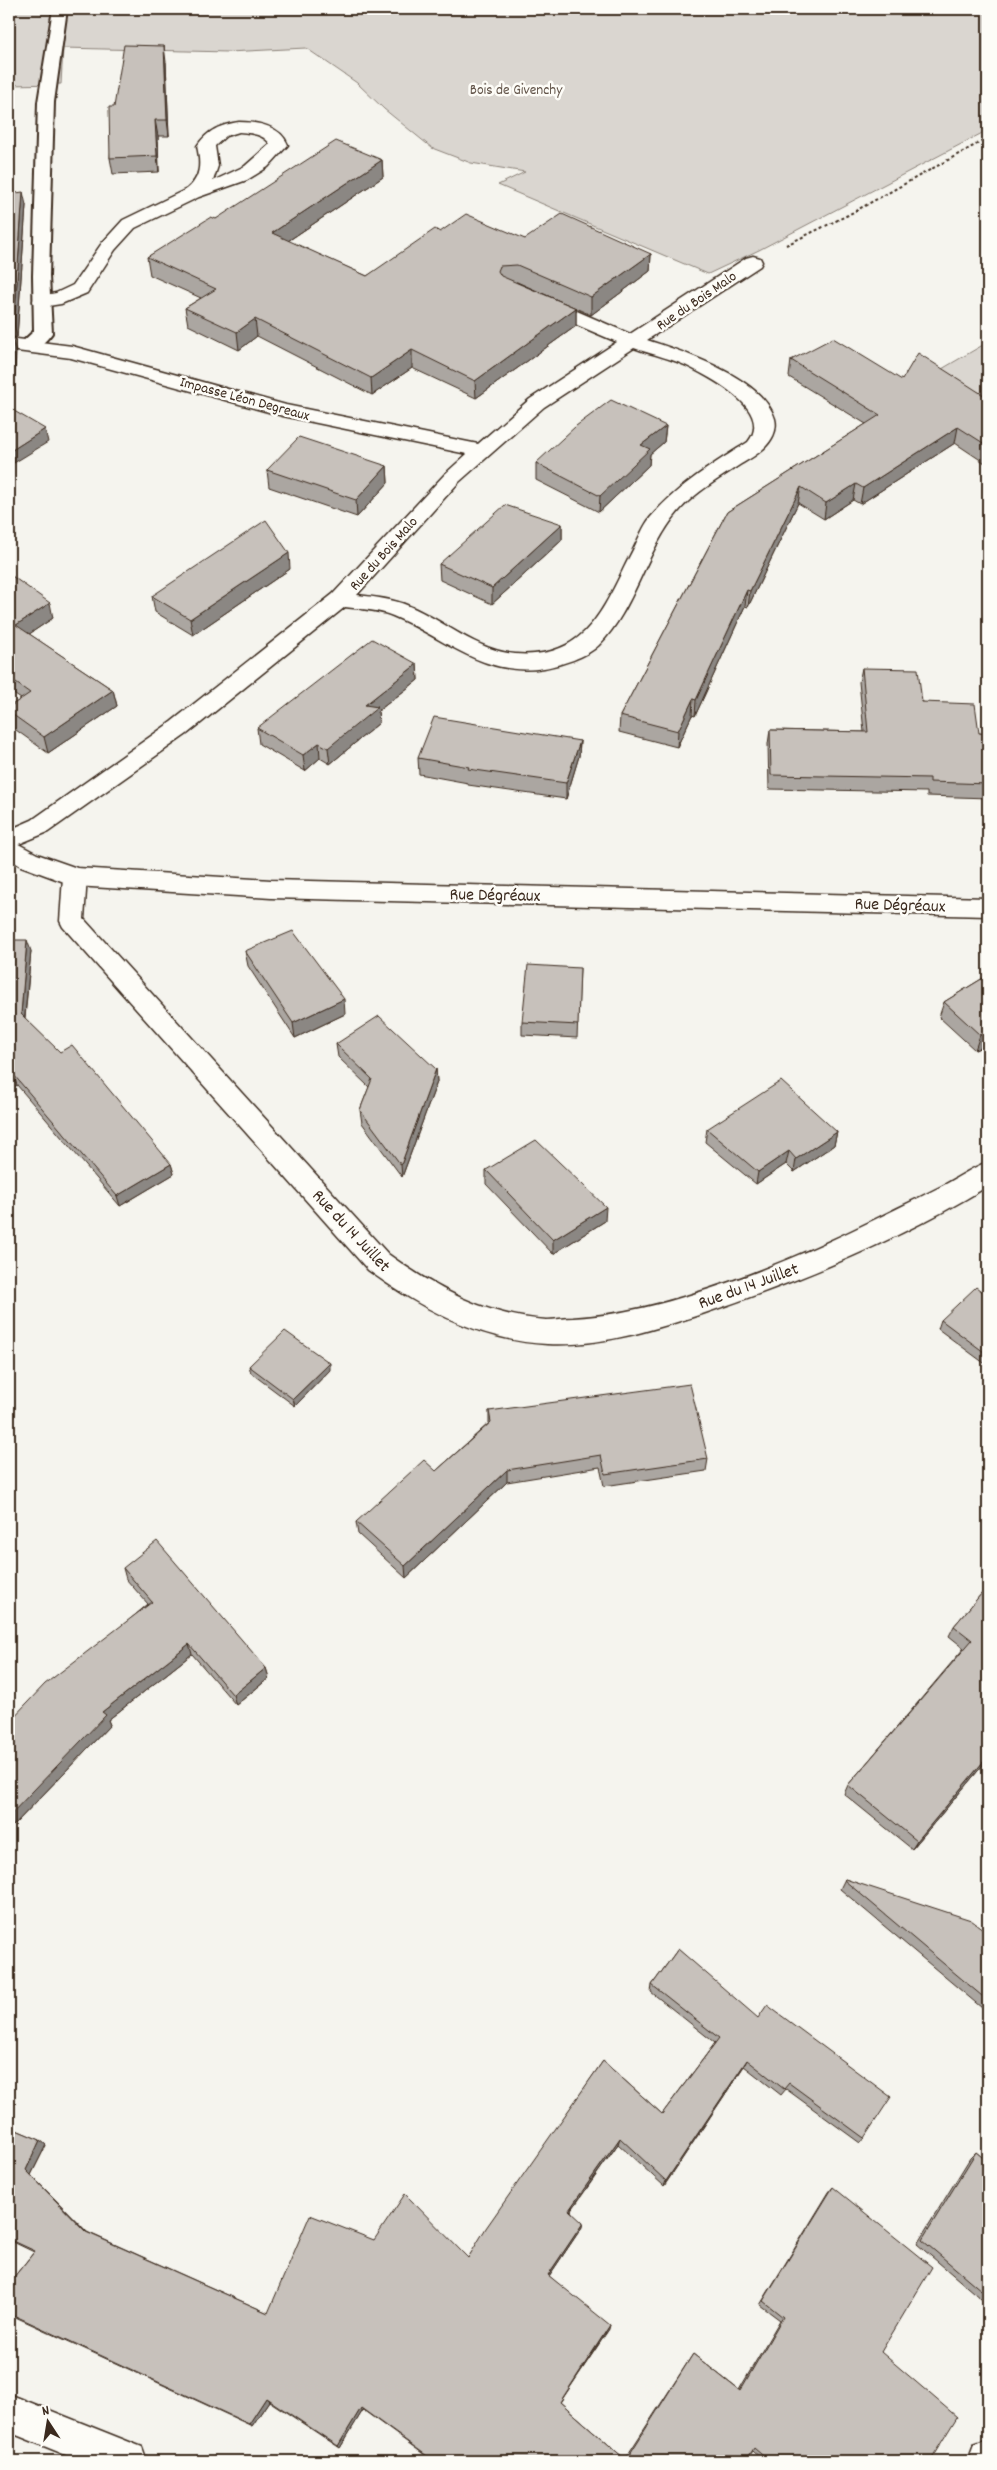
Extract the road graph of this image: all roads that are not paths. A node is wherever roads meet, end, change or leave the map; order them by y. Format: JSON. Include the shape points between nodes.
{"nodes":[{"id":1,"x":60,"y":9,"type":"edge"},
{"id":2,"x":193,"y":193,"type":"junction"},
{"id":3,"x":753,"y":262,"type":"road end"},
{"id":4,"x":528,"y":296,"type":"edge"},
{"id":5,"x":42,"y":300,"type":"junction"},
{"id":6,"x":633,"y":341,"type":"junction"},
{"id":7,"x":18,"y":345,"type":"edge"},
{"id":8,"x":482,"y":452,"type":"junction"},
{"id":9,"x":342,"y":599,"type":"junction"},
{"id":10,"x":9,"y":840,"type":"edge"},
{"id":11,"x":9,"y":848,"type":"edge"},
{"id":12,"x":75,"y":877,"type":"junction"},
{"id":13,"x":988,"y":907,"type":"edge"},
{"id":14,"x":988,"y":1173,"type":"edge"},
{"id":15,"x":9,"y":2413,"type":"edge"},
{"id":16,"x":128,"y":2461,"type":"edge"}],
"edges":[{"from":1,"to":5,"type":"lane","via":[[46,102]]},
{"from":2,"to":2,"type":"street","via":[[206,179],[210,165],[206,146],[219,132],[247,127],[261,129],[277,138],[279,145],[268,159],[227,184]]},
{"from":2,"to":5,"type":"street","via":[[129,224],[108,247],[80,289],[61,298]]},
{"from":3,"to":6,"type":"street","name":"Rue du Bois Malo"},
{"from":4,"to":6,"type":"street"},
{"from":5,"to":7,"type":"lane","via":[[43,333]]},
{"from":6,"to":8,"type":"street","name":"Rue du Bois Malo","via":[[537,403]]},
{"from":6,"to":9,"type":"street","via":[[699,364],[737,388],[755,402],[765,420],[764,435],[755,446],[674,504],[656,525],[605,623],[590,641],[543,661],[514,661],[480,654],[401,611]]},
{"from":7,"to":8,"type":"street","name":"Impasse Léon Degreaux","via":[[97,358],[338,423]]},
{"from":8,"to":9,"type":"street","name":"Rue du Bois Malo","via":[[452,478]]},
{"from":9,"to":10,"type":"street","name":"Rue du Bois Malo","via":[[179,728],[40,826]]},
{"from":11,"to":12,"type":"street","name":"Rue Dégréaux","via":[[29,860]]},
{"from":12,"to":13,"type":"street","name":"Rue Dégréaux","via":[[271,889]]},
{"from":12,"to":14,"type":"street","name":"Rue du 14 Juillet","via":[[72,921],[378,1262],[406,1284],[446,1306],[501,1325],[549,1332],[608,1328],[655,1317],[747,1288],[823,1257]]},
{"from":15,"to":16,"type":"street"}]}
